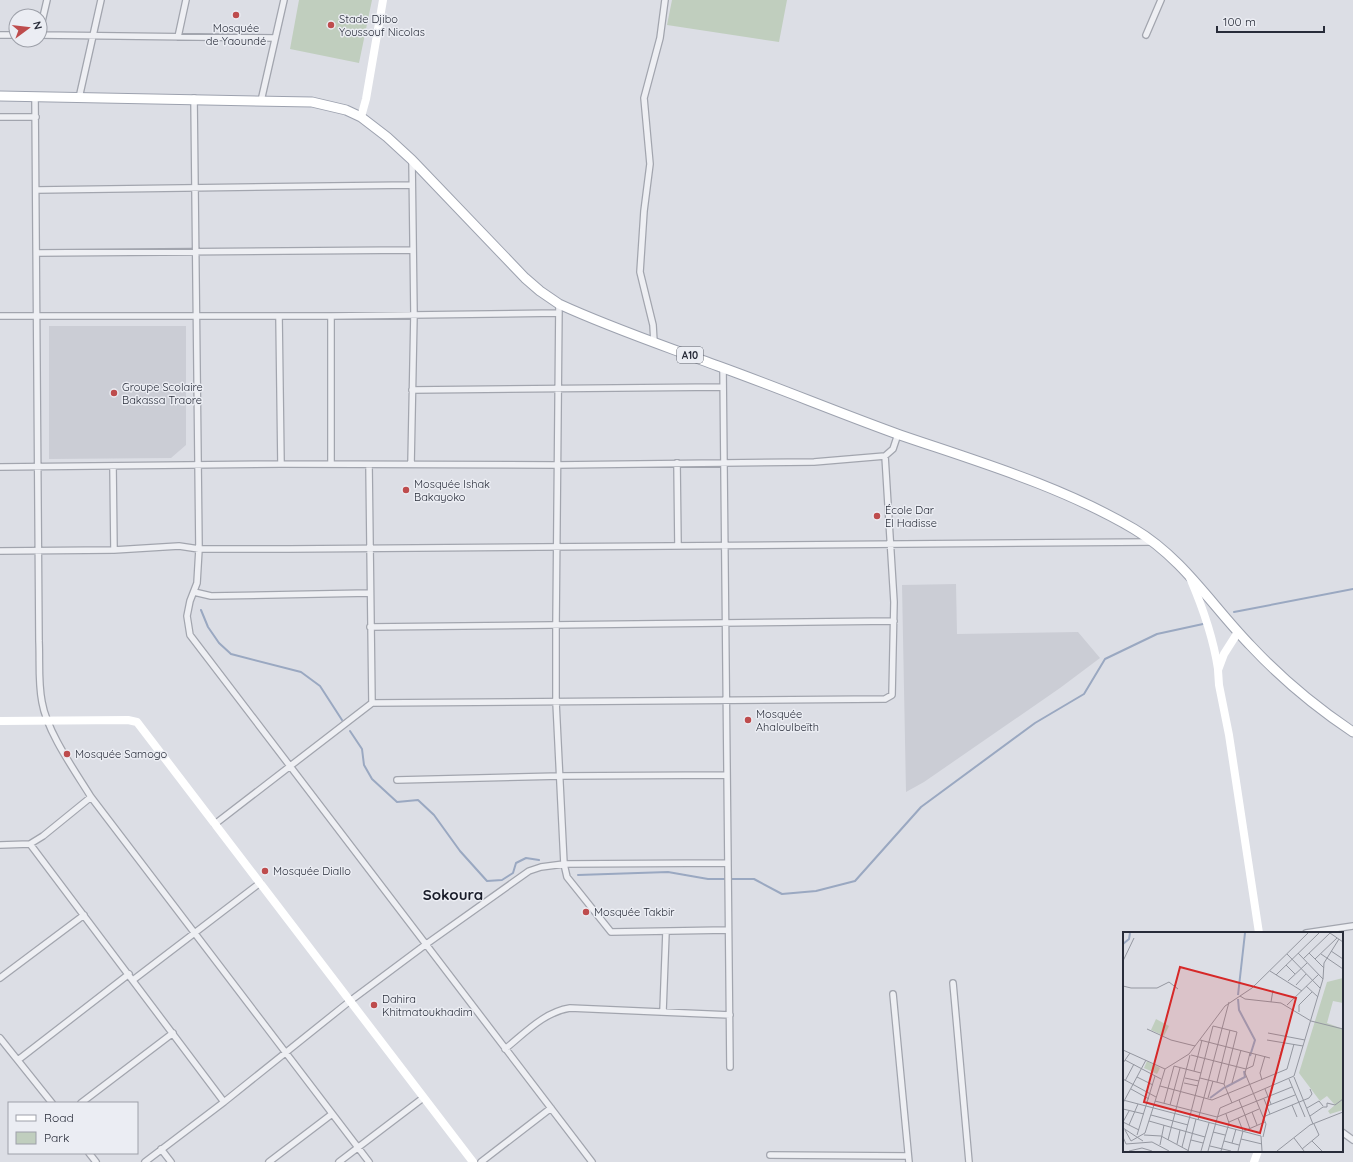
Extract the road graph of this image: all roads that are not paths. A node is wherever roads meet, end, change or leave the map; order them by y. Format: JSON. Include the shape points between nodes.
{"nodes":[{"id":1,"x":101,"y":0,"type":"edge"},
{"id":2,"x":186,"y":0,"type":"edge"},
{"id":3,"x":284,"y":0,"type":"edge"},
{"id":4,"x":383,"y":0,"type":"edge"},
{"id":5,"x":665,"y":0,"type":"edge"},
{"id":6,"x":1161,"y":0,"type":"edge"},
{"id":7,"x":48,"y":35,"type":"edge"},
{"id":8,"x":1146,"y":35,"type":"dead end"},
{"id":9,"x":93,"y":36,"type":"junction"},
{"id":10,"x":178,"y":37,"type":"junction"},
{"id":11,"x":275,"y":38,"type":"junction"},
{"id":12,"x":0,"y":96,"type":"edge"},
{"id":13,"x":35,"y":97,"type":"junction"},
{"id":14,"x":79,"y":98,"type":"junction"},
{"id":15,"x":194,"y":98,"type":"junction"},
{"id":16,"x":261,"y":100,"type":"junction"},
{"id":17,"x":0,"y":117,"type":"edge"},
{"id":18,"x":36,"y":117,"type":"junction"},
{"id":19,"x":361,"y":117,"type":"junction"},
{"id":20,"x":412,"y":160,"type":"junction"},
{"id":21,"x":412,"y":185,"type":"junction"},
{"id":22,"x":196,"y":189,"type":"junction"},
{"id":23,"x":37,"y":190,"type":"junction"},
{"id":24,"x":413,"y":250,"type":"junction"},
{"id":25,"x":196,"y":252,"type":"junction"},
{"id":26,"x":37,"y":253,"type":"junction"},
{"id":27,"x":559,"y":309,"type":"junction"},
{"id":28,"x":414,"y":314,"type":"junction"},
{"id":29,"x":197,"y":315,"type":"junction"},
{"id":30,"x":0,"y":316,"type":"edge"},
{"id":31,"x":37,"y":316,"type":"junction"},
{"id":32,"x":279,"y":316,"type":"junction"},
{"id":33,"x":331,"y":316,"type":"junction"},
{"id":34,"x":654,"y":342,"type":"junction"},
{"id":35,"x":723,"y":367,"type":"junction"},
{"id":36,"x":723,"y":386,"type":"junction"},
{"id":37,"x":557,"y":388,"type":"junction"},
{"id":38,"x":412,"y":390,"type":"junction"},
{"id":39,"x":898,"y":434,"type":"junction"},
{"id":40,"x":885,"y":456,"type":"junction"},
{"id":41,"x":724,"y":462,"type":"junction"},
{"id":42,"x":677,"y":463,"type":"junction"},
{"id":43,"x":280,"y":464,"type":"junction"},
{"id":44,"x":331,"y":464,"type":"junction"},
{"id":45,"x":411,"y":464,"type":"junction"},
{"id":46,"x":369,"y":465,"type":"junction"},
{"id":47,"x":556,"y":465,"type":"junction"},
{"id":48,"x":113,"y":466,"type":"junction"},
{"id":49,"x":198,"y":466,"type":"junction"},
{"id":50,"x":0,"y":467,"type":"edge"},
{"id":51,"x":39,"y":467,"type":"junction"},
{"id":52,"x":1154,"y":542,"type":"junction"},
{"id":53,"x":891,"y":544,"type":"junction"},
{"id":54,"x":678,"y":546,"type":"junction"},
{"id":55,"x":725,"y":546,"type":"junction"},
{"id":56,"x":556,"y":547,"type":"junction"},
{"id":57,"x":369,"y":548,"type":"junction"},
{"id":58,"x":199,"y":549,"type":"junction"},
{"id":59,"x":40,"y":550,"type":"junction"},
{"id":60,"x":114,"y":550,"type":"junction"},
{"id":61,"x":0,"y":551,"type":"edge"},
{"id":62,"x":1188,"y":573,"type":"junction"},
{"id":63,"x":194,"y":592,"type":"junction"},
{"id":64,"x":370,"y":593,"type":"junction"},
{"id":65,"x":894,"y":621,"type":"junction"},
{"id":66,"x":726,"y":624,"type":"junction"},
{"id":67,"x":556,"y":625,"type":"junction"},
{"id":68,"x":370,"y":627,"type":"junction"},
{"id":69,"x":1238,"y":632,"type":"junction"},
{"id":70,"x":1218,"y":670,"type":"junction"},
{"id":71,"x":726,"y":700,"type":"junction"},
{"id":72,"x":556,"y":702,"type":"junction"},
{"id":73,"x":372,"y":704,"type":"junction"},
{"id":74,"x":47,"y":720,"type":"junction"},
{"id":75,"x":0,"y":721,"type":"edge"},
{"id":76,"x":1353,"y":732,"type":"edge"},
{"id":77,"x":290,"y":768,"type":"junction"},
{"id":78,"x":727,"y":775,"type":"junction"},
{"id":79,"x":561,"y":776,"type":"junction"},
{"id":80,"x":398,"y":780,"type":"dead end"},
{"id":81,"x":91,"y":797,"type":"junction"},
{"id":82,"x":215,"y":824,"type":"junction"},
{"id":83,"x":30,"y":844,"type":"junction"},
{"id":84,"x":0,"y":845,"type":"edge"},
{"id":85,"x":728,"y":863,"type":"junction"},
{"id":86,"x":564,"y":864,"type":"junction"},
{"id":87,"x":260,"y":882,"type":"junction"},
{"id":88,"x":84,"y":915,"type":"junction"},
{"id":89,"x":1353,"y":926,"type":"edge"},
{"id":90,"x":728,"y":930,"type":"junction"},
{"id":91,"x":666,"y":932,"type":"junction"},
{"id":92,"x":1259,"y":932,"type":"edge"},
{"id":93,"x":1313,"y":932,"type":"edge"},
{"id":94,"x":194,"y":933,"type":"junction"},
{"id":95,"x":425,"y":945,"type":"junction"},
{"id":96,"x":129,"y":974,"type":"junction"},
{"id":97,"x":0,"y":978,"type":"edge"},
{"id":98,"x":133,"y":980,"type":"junction"},
{"id":99,"x":953,"y":983,"type":"dead end"},
{"id":100,"x":893,"y":994,"type":"dead end"},
{"id":101,"x":350,"y":1001,"type":"junction"},
{"id":102,"x":663,"y":1011,"type":"junction"},
{"id":103,"x":730,"y":1015,"type":"junction"},
{"id":104,"x":173,"y":1033,"type":"junction"},
{"id":105,"x":0,"y":1038,"type":"edge"},
{"id":106,"x":505,"y":1049,"type":"junction"},
{"id":107,"x":286,"y":1053,"type":"junction"},
{"id":108,"x":18,"y":1060,"type":"junction"},
{"id":109,"x":730,"y":1067,"type":"dead end"},
{"id":110,"x":423,"y":1098,"type":"junction"},
{"id":111,"x":51,"y":1102,"type":"edge"},
{"id":112,"x":82,"y":1102,"type":"edge"},
{"id":113,"x":224,"y":1102,"type":"junction"},
{"id":114,"x":550,"y":1108,"type":"junction"},
{"id":115,"x":332,"y":1114,"type":"junction"},
{"id":116,"x":1343,"y":1133,"type":"edge"},
{"id":117,"x":1353,"y":1140,"type":"edge"},
{"id":118,"x":358,"y":1147,"type":"junction"},
{"id":119,"x":161,"y":1149,"type":"junction"},
{"id":120,"x":1258,"y":1152,"type":"edge"},
{"id":121,"x":90,"y":1154,"type":"edge"},
{"id":122,"x":770,"y":1155,"type":"dead end"},
{"id":123,"x":908,"y":1159,"type":"edge"},
{"id":124,"x":96,"y":1162,"type":"edge"},
{"id":125,"x":144,"y":1162,"type":"edge"},
{"id":126,"x":171,"y":1162,"type":"edge"},
{"id":127,"x":270,"y":1162,"type":"edge"},
{"id":128,"x":339,"y":1162,"type":"edge"},
{"id":129,"x":369,"y":1162,"type":"edge"},
{"id":130,"x":473,"y":1162,"type":"edge"},
{"id":131,"x":481,"y":1162,"type":"edge"},
{"id":132,"x":592,"y":1162,"type":"edge"},
{"id":133,"x":969,"y":1162,"type":"edge"},
{"id":134,"x":1254,"y":1162,"type":"edge"}],
"edges":[{"from":1,"to":9,"type":"street"},
{"from":2,"to":10,"type":"street"},
{"from":3,"to":11,"type":"street"},
{"from":4,"to":19,"type":"street"},
{"from":5,"to":34,"type":"street","via":[[660,38],[644,98],[650,164],[640,272],[653,325]]},
{"from":6,"to":8,"type":"street"},
{"from":7,"to":9,"type":"street"},
{"from":9,"to":10,"type":"street"},
{"from":9,"to":14,"type":"street"},
{"from":10,"to":11,"type":"street"},
{"from":11,"to":16,"type":"street"},
{"from":12,"to":13,"type":"main road","number":"A10"},
{"from":13,"to":14,"type":"main road","number":"A10"},
{"from":13,"to":18,"type":"street"},
{"from":14,"to":15,"type":"main road","number":"A10"},
{"from":15,"to":16,"type":"main road","number":"A10"},
{"from":15,"to":22,"type":"street"},
{"from":16,"to":19,"type":"main road","number":"A10","via":[[312,102]]},
{"from":17,"to":18,"type":"street"},
{"from":18,"to":23,"type":"street"},
{"from":19,"to":20,"type":"main road","number":"A10","via":[[388,137]]},
{"from":20,"to":21,"type":"street"},
{"from":20,"to":27,"type":"main road","number":"A10","via":[[525,278]]},
{"from":21,"to":22,"type":"street"},
{"from":21,"to":24,"type":"street"},
{"from":22,"to":23,"type":"street"},
{"from":22,"to":25,"type":"street"},
{"from":23,"to":26,"type":"street"},
{"from":24,"to":25,"type":"street"},
{"from":24,"to":28,"type":"street"},
{"from":25,"to":26,"type":"street"},
{"from":25,"to":29,"type":"street"},
{"from":26,"to":31,"type":"street"},
{"from":27,"to":28,"type":"street"},
{"from":27,"to":34,"type":"main road","number":"A10"},
{"from":27,"to":37,"type":"street"},
{"from":28,"to":33,"type":"street"},
{"from":28,"to":38,"type":"street"},
{"from":29,"to":31,"type":"street"},
{"from":29,"to":32,"type":"street"},
{"from":29,"to":49,"type":"street"},
{"from":30,"to":31,"type":"street"},
{"from":31,"to":51,"type":"street"},
{"from":32,"to":33,"type":"street"},
{"from":32,"to":43,"type":"street"},
{"from":33,"to":44,"type":"street"},
{"from":34,"to":35,"type":"main road","number":"A10"},
{"from":35,"to":36,"type":"street"},
{"from":35,"to":39,"type":"main road","number":"A10"},
{"from":36,"to":37,"type":"street"},
{"from":36,"to":41,"type":"street"},
{"from":37,"to":38,"type":"street"},
{"from":37,"to":47,"type":"street"},
{"from":38,"to":45,"type":"street"},
{"from":39,"to":40,"type":"street","via":[[893,449]]},
{"from":39,"to":52,"type":"main road","number":"A10","via":[[990,465],[1084,502]]},
{"from":40,"to":41,"type":"street","via":[[814,462]]},
{"from":40,"to":53,"type":"street"},
{"from":41,"to":42,"type":"street"},
{"from":41,"to":55,"type":"street"},
{"from":42,"to":47,"type":"street"},
{"from":42,"to":54,"type":"street"},
{"from":43,"to":44,"type":"street"},
{"from":43,"to":49,"type":"street"},
{"from":44,"to":46,"type":"street"},
{"from":45,"to":46,"type":"street"},
{"from":45,"to":47,"type":"street"},
{"from":46,"to":57,"type":"street"},
{"from":47,"to":56,"type":"street"},
{"from":48,"to":49,"type":"street"},
{"from":48,"to":51,"type":"street"},
{"from":48,"to":60,"type":"street"},
{"from":49,"to":58,"type":"street"},
{"from":50,"to":51,"type":"street"},
{"from":51,"to":59,"type":"street"},
{"from":52,"to":53,"type":"street"},
{"from":52,"to":62,"type":"main road","number":"A10"},
{"from":53,"to":55,"type":"street"},
{"from":53,"to":65,"type":"street"},
{"from":54,"to":55,"type":"street"},
{"from":54,"to":56,"type":"street"},
{"from":55,"to":66,"type":"street"},
{"from":56,"to":57,"type":"street"},
{"from":56,"to":67,"type":"street"},
{"from":57,"to":58,"type":"street"},
{"from":57,"to":64,"type":"street"},
{"from":58,"to":60,"type":"street","via":[[179,546]]},
{"from":58,"to":63,"type":"street"},
{"from":59,"to":60,"type":"street"},
{"from":59,"to":61,"type":"street"},
{"from":59,"to":74,"type":"street","via":[[40,682]]},
{"from":62,"to":69,"type":"main road","number":"A10"},
{"from":62,"to":70,"type":"street","via":[[1206,616]]},
{"from":63,"to":64,"type":"street","via":[[211,596]]},
{"from":63,"to":77,"type":"street","via":[[187,616],[190,635]]},
{"from":64,"to":68,"type":"street"},
{"from":65,"to":66,"type":"street"},
{"from":65,"to":71,"type":"street","via":[[892,695],[889,698]]},
{"from":66,"to":67,"type":"street"},
{"from":66,"to":71,"type":"street"},
{"from":67,"to":68,"type":"street"},
{"from":67,"to":72,"type":"street"},
{"from":68,"to":73,"type":"street"},
{"from":69,"to":70,"type":"street","via":[[1224,654]]},
{"from":69,"to":76,"type":"main road","number":"A10","via":[[1285,678]]},
{"from":70,"to":92,"type":"street"},
{"from":71,"to":72,"type":"street"},
{"from":71,"to":78,"type":"street"},
{"from":72,"to":73,"type":"street"},
{"from":72,"to":79,"type":"street"},
{"from":73,"to":77,"type":"street"},
{"from":74,"to":75,"type":"street"},
{"from":74,"to":81,"type":"street","via":[[68,761]]},
{"from":74,"to":82,"type":"street","via":[[137,722]]},
{"from":77,"to":82,"type":"street"},
{"from":77,"to":95,"type":"street"},
{"from":78,"to":79,"type":"street"},
{"from":78,"to":85,"type":"street"},
{"from":79,"to":80,"type":"street"},
{"from":79,"to":86,"type":"street"},
{"from":81,"to":83,"type":"street"},
{"from":81,"to":94,"type":"street"},
{"from":82,"to":87,"type":"street"},
{"from":83,"to":84,"type":"street"},
{"from":83,"to":88,"type":"street"},
{"from":85,"to":86,"type":"street"},
{"from":85,"to":90,"type":"street"},
{"from":86,"to":91,"type":"street","via":[[567,877],[610,932]]},
{"from":86,"to":95,"type":"street","via":[[541,867],[525,874]]},
{"from":87,"to":94,"type":"street"},
{"from":87,"to":101,"type":"street"},
{"from":88,"to":96,"type":"street"},
{"from":88,"to":97,"type":"street"},
{"from":89,"to":93,"type":"street"},
{"from":90,"to":91,"type":"street"},
{"from":90,"to":103,"type":"street"},
{"from":91,"to":102,"type":"street"},
{"from":94,"to":98,"type":"street"},
{"from":94,"to":107,"type":"street"},
{"from":95,"to":101,"type":"street"},
{"from":95,"to":106,"type":"street"},
{"from":96,"to":98,"type":"street"},
{"from":96,"to":108,"type":"street"},
{"from":98,"to":104,"type":"street"},
{"from":99,"to":133,"type":"street"},
{"from":100,"to":123,"type":"street"},
{"from":101,"to":107,"type":"street"},
{"from":101,"to":110,"type":"street"},
{"from":102,"to":103,"type":"street"},
{"from":102,"to":106,"type":"street","via":[[570,1008],[559,1010],[548,1014]]},
{"from":103,"to":109,"type":"street"},
{"from":104,"to":112,"type":"street"},
{"from":104,"to":113,"type":"street"},
{"from":105,"to":108,"type":"street"},
{"from":106,"to":114,"type":"street"},
{"from":107,"to":113,"type":"street"},
{"from":107,"to":115,"type":"street"},
{"from":108,"to":111,"type":"street"},
{"from":110,"to":118,"type":"street"},
{"from":110,"to":130,"type":"street"},
{"from":113,"to":119,"type":"street"},
{"from":114,"to":131,"type":"street"},
{"from":114,"to":132,"type":"street"},
{"from":115,"to":118,"type":"street"},
{"from":115,"to":127,"type":"street"},
{"from":116,"to":117,"type":"street"},
{"from":118,"to":128,"type":"street"},
{"from":118,"to":129,"type":"street"},
{"from":119,"to":125,"type":"street"},
{"from":119,"to":126,"type":"street"},
{"from":120,"to":134,"type":"street"},
{"from":121,"to":124,"type":"street"},
{"from":122,"to":123,"type":"street"}]}
